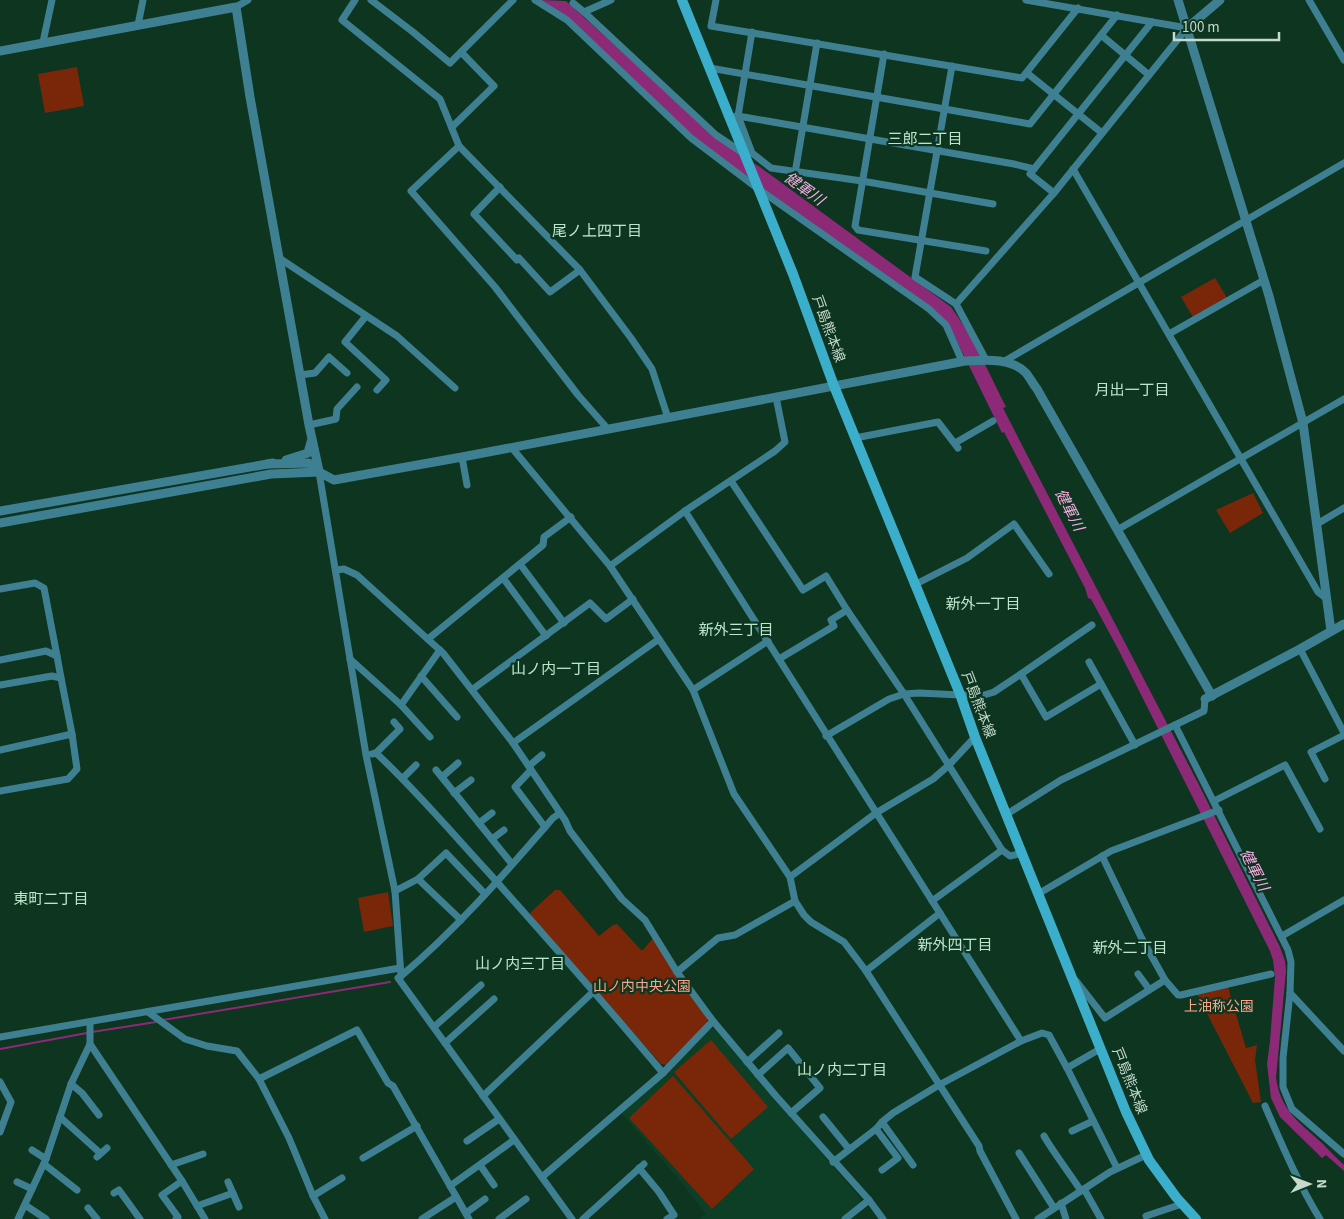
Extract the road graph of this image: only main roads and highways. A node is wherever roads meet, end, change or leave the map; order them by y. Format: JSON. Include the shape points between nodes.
{"nodes":[{"id":1,"x":682,"y":0,"type":"edge"},
{"id":2,"x":1196,"y":1219,"type":"edge"}],
"edges":[{"from":1,"to":2,"type":"main road","name":"戸島熊本線","via":[[733,116],[742,153],[1126,1112],[1146,1155]]}]}
